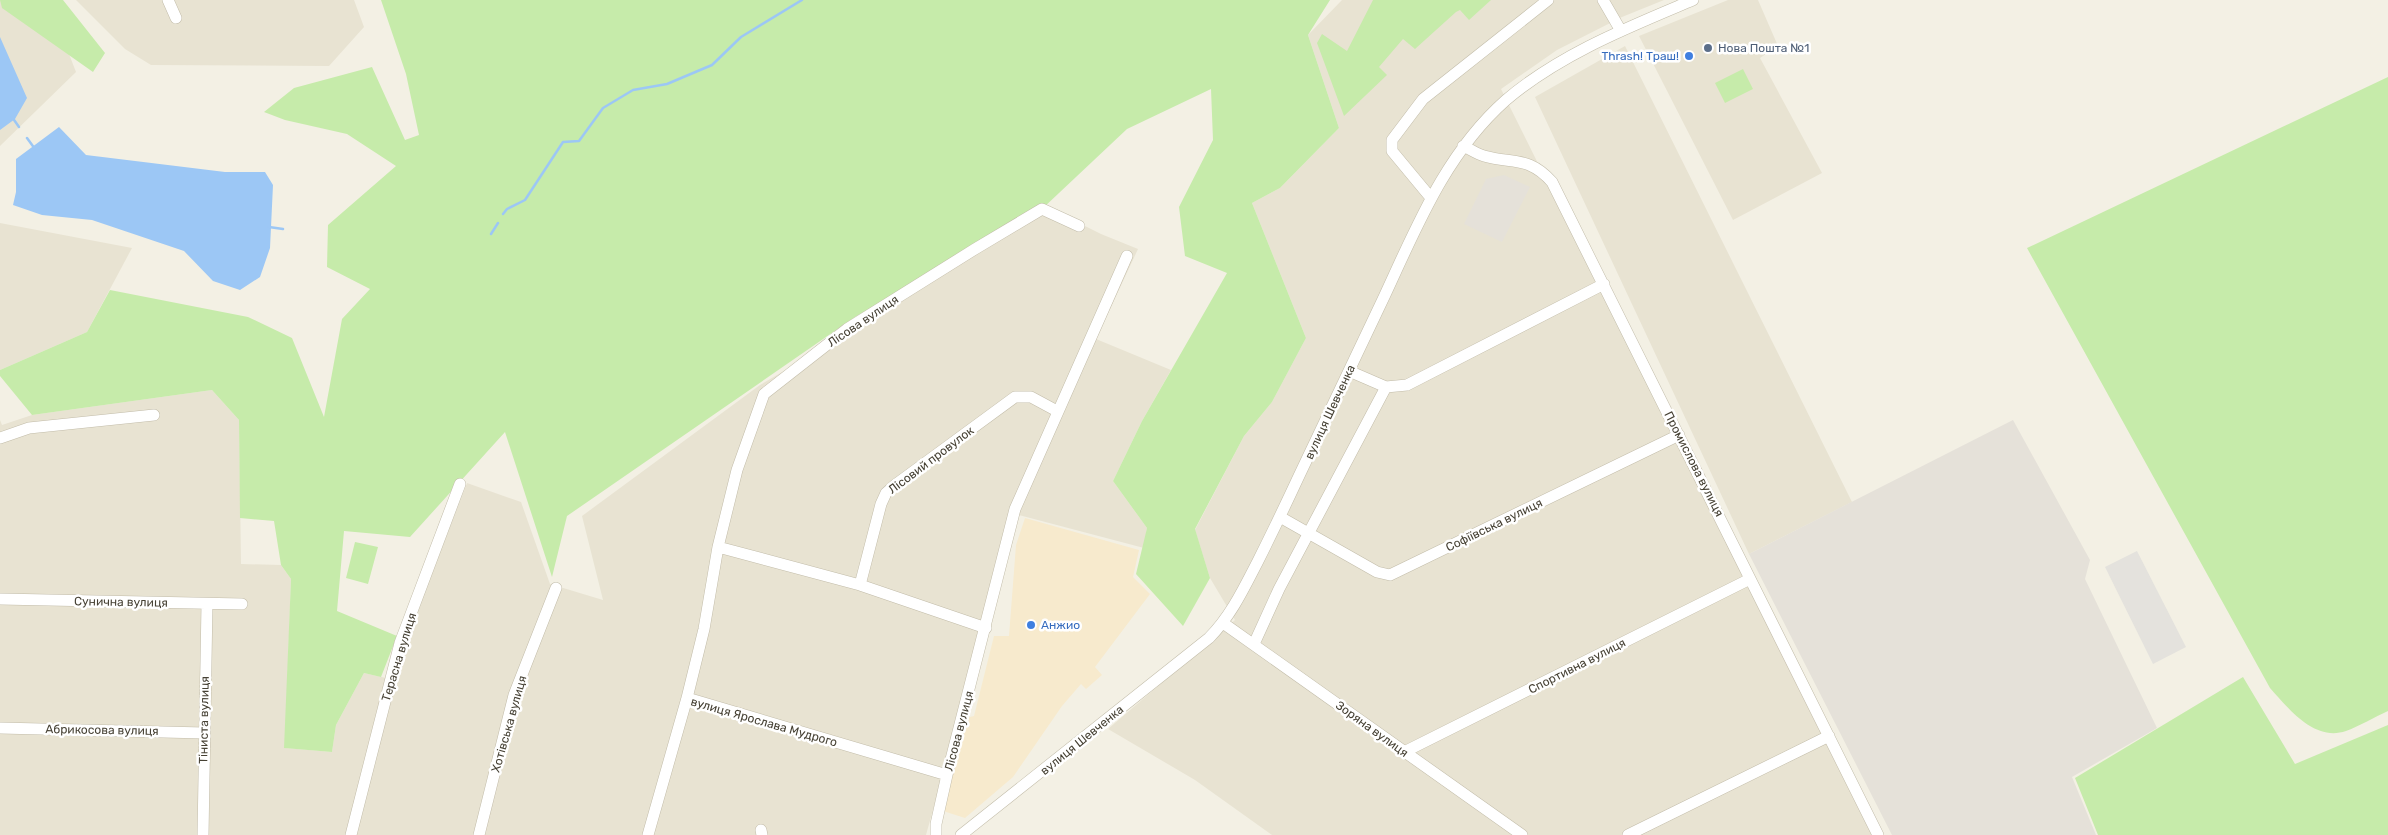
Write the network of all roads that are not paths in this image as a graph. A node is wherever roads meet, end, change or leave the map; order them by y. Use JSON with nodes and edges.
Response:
{"nodes":[{"id":1,"x":168,"y":0,"type":"edge"},
{"id":2,"x":1548,"y":0,"type":"edge"},
{"id":3,"x":1603,"y":0,"type":"edge"},
{"id":4,"x":1693,"y":0,"type":"edge"},
{"id":5,"x":176,"y":18,"type":"dead end"},
{"id":6,"x":1621,"y":31,"type":"junction"},
{"id":7,"x":1463,"y":146,"type":"junction"},
{"id":8,"x":1431,"y":198,"type":"junction"},
{"id":9,"x":1079,"y":226,"type":"dead end"},
{"id":10,"x":1127,"y":256,"type":"dead end"},
{"id":11,"x":1604,"y":284,"type":"junction"},
{"id":12,"x":1349,"y":371,"type":"junction"},
{"id":13,"x":1386,"y":387,"type":"junction"},
{"id":14,"x":1057,"y":411,"type":"junction"},
{"id":15,"x":154,"y":415,"type":"dead end"},
{"id":16,"x":1679,"y":435,"type":"junction"},
{"id":17,"x":0,"y":438,"type":"edge"},
{"id":18,"x":460,"y":484,"type":"dead end"},
{"id":19,"x":1280,"y":517,"type":"junction"},
{"id":20,"x":1309,"y":534,"type":"junction"},
{"id":21,"x":718,"y":547,"type":"junction"},
{"id":22,"x":1750,"y":579,"type":"junction"},
{"id":23,"x":860,"y":585,"type":"junction"},
{"id":24,"x":556,"y":588,"type":"dead end"},
{"id":25,"x":0,"y":599,"type":"edge"},
{"id":26,"x":207,"y":604,"type":"junction"},
{"id":27,"x":242,"y":604,"type":"dead end"},
{"id":28,"x":1223,"y":624,"type":"junction"},
{"id":29,"x":986,"y":628,"type":"junction"},
{"id":30,"x":1254,"y":644,"type":"junction"},
{"id":31,"x":687,"y":698,"type":"junction"},
{"id":32,"x":0,"y":728,"type":"edge"},
{"id":33,"x":204,"y":733,"type":"junction"},
{"id":34,"x":1829,"y":736,"type":"junction"},
{"id":35,"x":1404,"y":752,"type":"junction"},
{"id":36,"x":947,"y":775,"type":"junction"},
{"id":37,"x":204,"y":835,"type":"edge"},
{"id":38,"x":351,"y":835,"type":"edge"},
{"id":39,"x":479,"y":835,"type":"edge"},
{"id":40,"x":648,"y":835,"type":"edge"},
{"id":41,"x":936,"y":835,"type":"edge"},
{"id":42,"x":962,"y":835,"type":"edge"},
{"id":43,"x":1522,"y":835,"type":"edge"},
{"id":44,"x":1628,"y":835,"type":"edge"},
{"id":45,"x":1878,"y":835,"type":"edge"}],
"edges":[{"from":1,"to":5,"type":"street"},
{"from":2,"to":8,"type":"street"},
{"from":3,"to":6,"type":"street"},
{"from":4,"to":6,"type":"street","name":"вулиця Шевченка"},
{"from":6,"to":7,"type":"street","name":"вулиця Шевченка"},
{"from":7,"to":8,"type":"street","name":"вулиця Шевченка"},
{"from":7,"to":11,"type":"street","name":"Промислова вулиця"},
{"from":8,"to":12,"type":"street","name":"вулиця Шевченка"},
{"from":9,"to":21,"type":"street","name":"Лісова вулиця"},
{"from":10,"to":14,"type":"street","name":"Лісова вулиця"},
{"from":11,"to":13,"type":"street"},
{"from":11,"to":16,"type":"street","name":"Промислова вулиця"},
{"from":12,"to":13,"type":"street"},
{"from":12,"to":19,"type":"street","name":"вулиця Шевченка"},
{"from":13,"to":20,"type":"street"},
{"from":14,"to":23,"type":"street","name":"Лісовий провулок"},
{"from":14,"to":29,"type":"street","name":"Лісова вулиця"},
{"from":15,"to":17,"type":"street"},
{"from":16,"to":20,"type":"street","name":"Софіївська вулиця"},
{"from":16,"to":22,"type":"street","name":"Промислова вулиця"},
{"from":18,"to":38,"type":"street","name":"Терасна вулиця"},
{"from":19,"to":20,"type":"street"},
{"from":19,"to":28,"type":"street","name":"вулиця Шевченка"},
{"from":20,"to":30,"type":"street"},
{"from":21,"to":23,"type":"street"},
{"from":21,"to":31,"type":"street","name":"Лісова вулиця"},
{"from":22,"to":34,"type":"street","name":"Промислова вулиця"},
{"from":22,"to":35,"type":"street","name":"Спортивна вулиця"},
{"from":23,"to":29,"type":"street"},
{"from":24,"to":39,"type":"street","name":"Хотівська вулиця"},
{"from":25,"to":26,"type":"street","name":"Сунична вулиця"},
{"from":26,"to":27,"type":"street","name":"Сунична вулиця"},
{"from":26,"to":33,"type":"street","name":"Тіниста вулиця"},
{"from":28,"to":30,"type":"street","name":"Зоряна вулиця"},
{"from":28,"to":42,"type":"street","name":"вулиця Шевченка"},
{"from":29,"to":36,"type":"street","name":"Лісова вулиця"},
{"from":30,"to":35,"type":"street","name":"Зоряна вулиця"},
{"from":31,"to":36,"type":"street","name":"вулиця Ярослава Мудрого"},
{"from":31,"to":40,"type":"street","name":"вулиця Ярослава Мудрого"},
{"from":32,"to":33,"type":"street","name":"Абрикосова вулиця"},
{"from":33,"to":37,"type":"street","name":"Тіниста вулиця"},
{"from":34,"to":44,"type":"street"},
{"from":34,"to":45,"type":"street","name":"Промислова вулиця"},
{"from":35,"to":43,"type":"street","name":"Зоряна вулиця"},
{"from":36,"to":41,"type":"street","name":"Лісова вулиця"}]}
